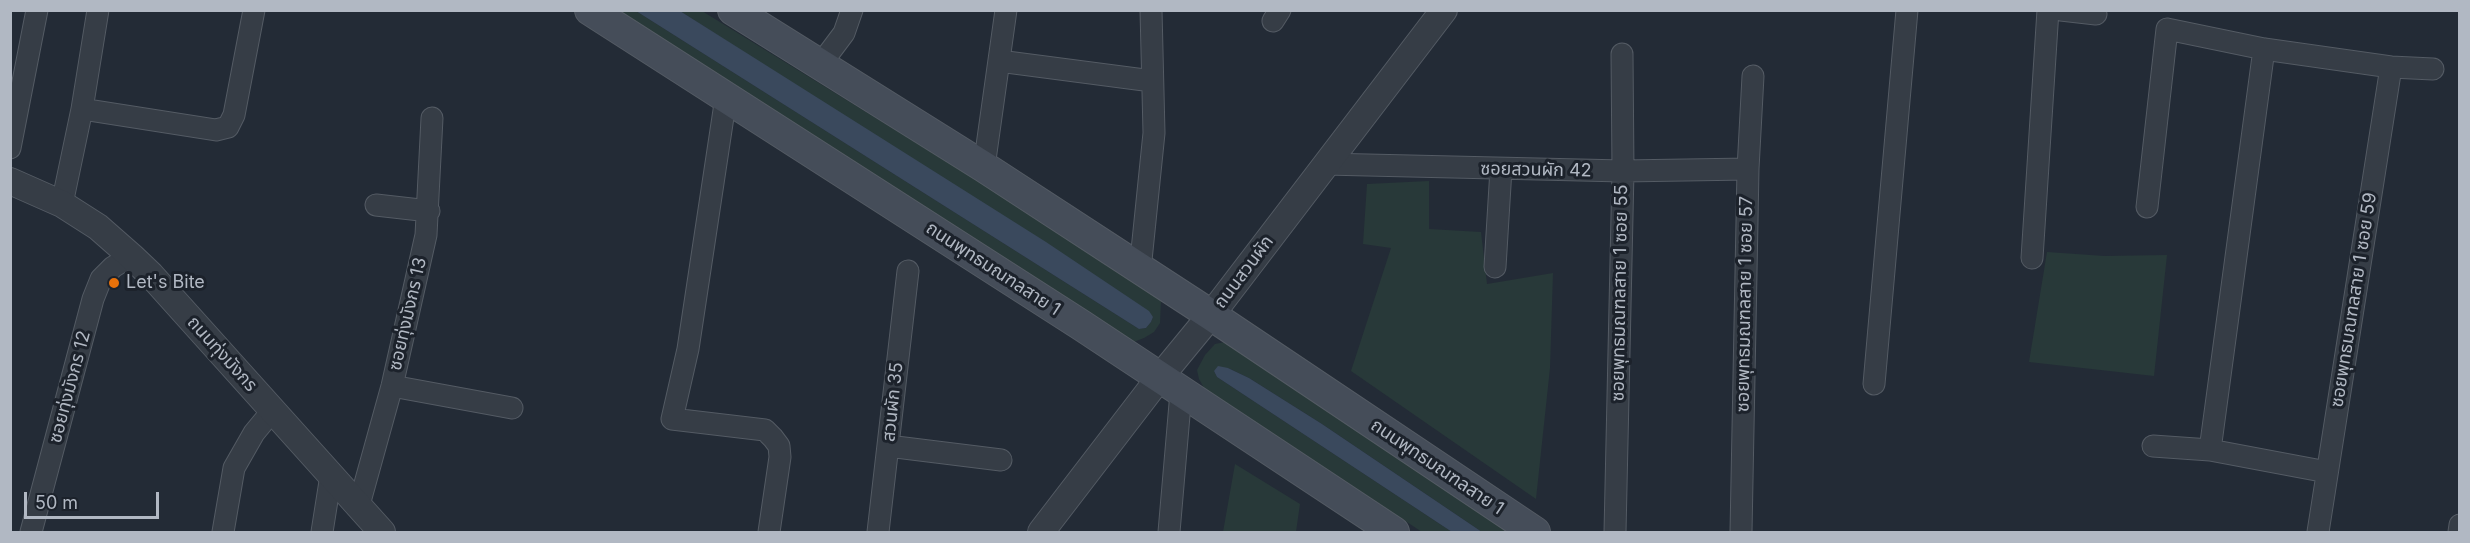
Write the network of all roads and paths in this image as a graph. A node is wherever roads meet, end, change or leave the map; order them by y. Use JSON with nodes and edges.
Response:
{"nodes":[{"id":1,"x":37,"y":10,"type":"edge"},
{"id":2,"x":98,"y":10,"type":"edge"},
{"id":3,"x":254,"y":10,"type":"edge"},
{"id":4,"x":590,"y":10,"type":"edge"},
{"id":5,"x":852,"y":10,"type":"edge"},
{"id":6,"x":1006,"y":10,"type":"edge"},
{"id":7,"x":1151,"y":10,"type":"edge"},
{"id":8,"x":1444,"y":10,"type":"edge"},
{"id":9,"x":1907,"y":10,"type":"edge"},
{"id":10,"x":2048,"y":10,"type":"edge"},
{"id":11,"x":2061,"y":10,"type":"edge"},
{"id":12,"x":735,"y":11,"type":"edge"},
{"id":13,"x":2096,"y":14,"type":"dead end"},
{"id":14,"x":2264,"y":49,"type":"junction"},
{"id":15,"x":1622,"y":54,"type":"dead end"},
{"id":16,"x":999,"y":61,"type":"junction"},
{"id":17,"x":820,"y":66,"type":"junction"},
{"id":18,"x":2391,"y":67,"type":"junction"},
{"id":19,"x":2433,"y":69,"type":"dead end"},
{"id":20,"x":1753,"y":76,"type":"dead end"},
{"id":21,"x":1152,"y":81,"type":"junction"},
{"id":22,"x":726,"y":97,"type":"junction"},
{"id":23,"x":82,"y":109,"type":"junction"},
{"id":24,"x":432,"y":118,"type":"dead end"},
{"id":25,"x":10,"y":148,"type":"edge"},
{"id":26,"x":1325,"y":164,"type":"junction"},
{"id":27,"x":984,"y":167,"type":"junction"},
{"id":28,"x":1748,"y":169,"type":"junction"},
{"id":29,"x":1501,"y":170,"type":"junction"},
{"id":30,"x":1623,"y":171,"type":"junction"},
{"id":31,"x":10,"y":181,"type":"edge"},
{"id":32,"x":62,"y":204,"type":"junction"},
{"id":33,"x":376,"y":205,"type":"dead end"},
{"id":34,"x":2147,"y":207,"type":"dead end"},
{"id":35,"x":429,"y":211,"type":"junction"},
{"id":36,"x":131,"y":256,"type":"junction"},
{"id":37,"x":2032,"y":258,"type":"dead end"},
{"id":38,"x":1495,"y":267,"type":"dead end"},
{"id":39,"x":1140,"y":270,"type":"junction"},
{"id":40,"x":908,"y":271,"type":"dead end"},
{"id":41,"x":1207,"y":321,"type":"junction"},
{"id":42,"x":1170,"y":378,"type":"junction"},
{"id":43,"x":1874,"y":384,"type":"dead end"},
{"id":44,"x":392,"y":386,"type":"junction"},
{"id":45,"x":512,"y":408,"type":"dead end"},
{"id":46,"x":273,"y":410,"type":"junction"},
{"id":47,"x":888,"y":446,"type":"junction"},
{"id":48,"x":2153,"y":446,"type":"dead end"},
{"id":49,"x":2210,"y":450,"type":"junction"},
{"id":50,"x":1001,"y":460,"type":"dead end"},
{"id":51,"x":2327,"y":472,"type":"junction"},
{"id":52,"x":331,"y":475,"type":"junction"},
{"id":53,"x":360,"y":505,"type":"junction"},
{"id":54,"x":2460,"y":525,"type":"edge"},
{"id":55,"x":31,"y":532,"type":"edge"},
{"id":56,"x":223,"y":532,"type":"edge"},
{"id":57,"x":322,"y":532,"type":"edge"},
{"id":58,"x":382,"y":532,"type":"edge"},
{"id":59,"x":770,"y":532,"type":"edge"},
{"id":60,"x":878,"y":532,"type":"edge"},
{"id":61,"x":1041,"y":532,"type":"edge"},
{"id":62,"x":1169,"y":532,"type":"edge"},
{"id":63,"x":1394,"y":532,"type":"edge"},
{"id":64,"x":1535,"y":532,"type":"edge"},
{"id":65,"x":1615,"y":532,"type":"edge"},
{"id":66,"x":1741,"y":532,"type":"edge"},
{"id":67,"x":2318,"y":532,"type":"edge"},
{"id":68,"x":2458,"y":532,"type":"edge"}],
"edges":[{"from":1,"to":25,"type":"street"},
{"from":2,"to":23,"type":"street"},
{"from":3,"to":23,"type":"street"},
{"from":4,"to":22,"type":"main road","name":"ถนนพุทธมณฑลสาย 1"},
{"from":5,"to":17,"type":"street"},
{"from":6,"to":16,"type":"street"},
{"from":7,"to":21,"type":"street"},
{"from":8,"to":26,"type":"street","name":"ถนนสวนผัก"},
{"from":9,"to":43,"type":"street"},
{"from":10,"to":37,"type":"street"},
{"from":11,"to":13,"type":"street"},
{"from":12,"to":17,"type":"main road","name":"ถนนพุทธมณฑลสาย 1"},
{"from":14,"to":18,"type":"street"},
{"from":14,"to":34,"type":"street"},
{"from":14,"to":49,"type":"street"},
{"from":15,"to":30,"type":"street","name":"ซอยพุทธมณฑลสาย 1 ซอย 55"},
{"from":16,"to":21,"type":"street"},
{"from":16,"to":27,"type":"street"},
{"from":17,"to":27,"type":"main road","name":"ถนนพุทธมณฑลสาย 1"},
{"from":18,"to":19,"type":"street"},
{"from":18,"to":51,"type":"street","name":"ซอยพุทธมณฑลสาย 1 ซอย 59"},
{"from":20,"to":28,"type":"street","name":"ซอยพุทธมณฑลสาย 1 ซอย 57"},
{"from":21,"to":39,"type":"street"},
{"from":22,"to":42,"type":"main road","name":"ถนนพุทธมณฑลสาย 1"},
{"from":22,"to":59,"type":"street"},
{"from":23,"to":32,"type":"street"},
{"from":24,"to":35,"type":"street","name":"ซอยทุ่งมังกร 13"},
{"from":26,"to":29,"type":"street","name":"ซอยสวนผัก 42"},
{"from":26,"to":41,"type":"street","name":"ถนนสวนผัก"},
{"from":27,"to":39,"type":"main road","name":"ถนนพุทธมณฑลสาย 1"},
{"from":28,"to":30,"type":"street","name":"ซอยสวนผัก 42"},
{"from":28,"to":66,"type":"street","name":"ซอยพุทธมณฑลสาย 1 ซอย 57"},
{"from":29,"to":30,"type":"street","name":"ซอยสวนผัก 42"},
{"from":29,"to":38,"type":"street"},
{"from":30,"to":65,"type":"street","name":"ซอยพุทธมณฑลสาย 1 ซอย 55"},
{"from":31,"to":32,"type":"street","name":"ถนนทุ่งมังกร"},
{"from":32,"to":36,"type":"street","name":"ถนนทุ่งมังกร"},
{"from":33,"to":35,"type":"street"},
{"from":35,"to":44,"type":"street","name":"ซอยทุ่งมังกร 13"},
{"from":36,"to":46,"type":"street","name":"ถนนทุ่งมังกร"},
{"from":36,"to":55,"type":"street","name":"ซอยทุ่งมังกร 12"},
{"from":39,"to":41,"type":"main road","name":"ถนนพุทธมณฑลสาย 1"},
{"from":40,"to":47,"type":"street","name":"สวนผัก 35"},
{"from":41,"to":42,"type":"street","name":"ถนนสวนผัก"},
{"from":41,"to":64,"type":"main road","name":"ถนนพุทธมณฑลสาย 1"},
{"from":42,"to":61,"type":"street","name":"ถนนสวนผัก"},
{"from":42,"to":62,"type":"street"},
{"from":42,"to":63,"type":"main road","name":"ถนนพุทธมณฑลสาย 1"},
{"from":44,"to":45,"type":"street"},
{"from":44,"to":53,"type":"street","name":"ซอยทุ่งมังกร 13"},
{"from":46,"to":52,"type":"street","name":"ถนนทุ่งมังกร"},
{"from":46,"to":56,"type":"street"},
{"from":47,"to":50,"type":"street"},
{"from":47,"to":60,"type":"street","name":"สวนผัก 35"},
{"from":48,"to":49,"type":"street"},
{"from":49,"to":51,"type":"street"},
{"from":51,"to":67,"type":"street","name":"ซอยพุทธมณฑลสาย 1 ซอย 59"},
{"from":52,"to":53,"type":"street","name":"ถนนทุ่งมังกร"},
{"from":52,"to":57,"type":"street"},
{"from":53,"to":58,"type":"street","name":"ถนนทุ่งมังกร"},
{"from":54,"to":68,"type":"street"}]}
